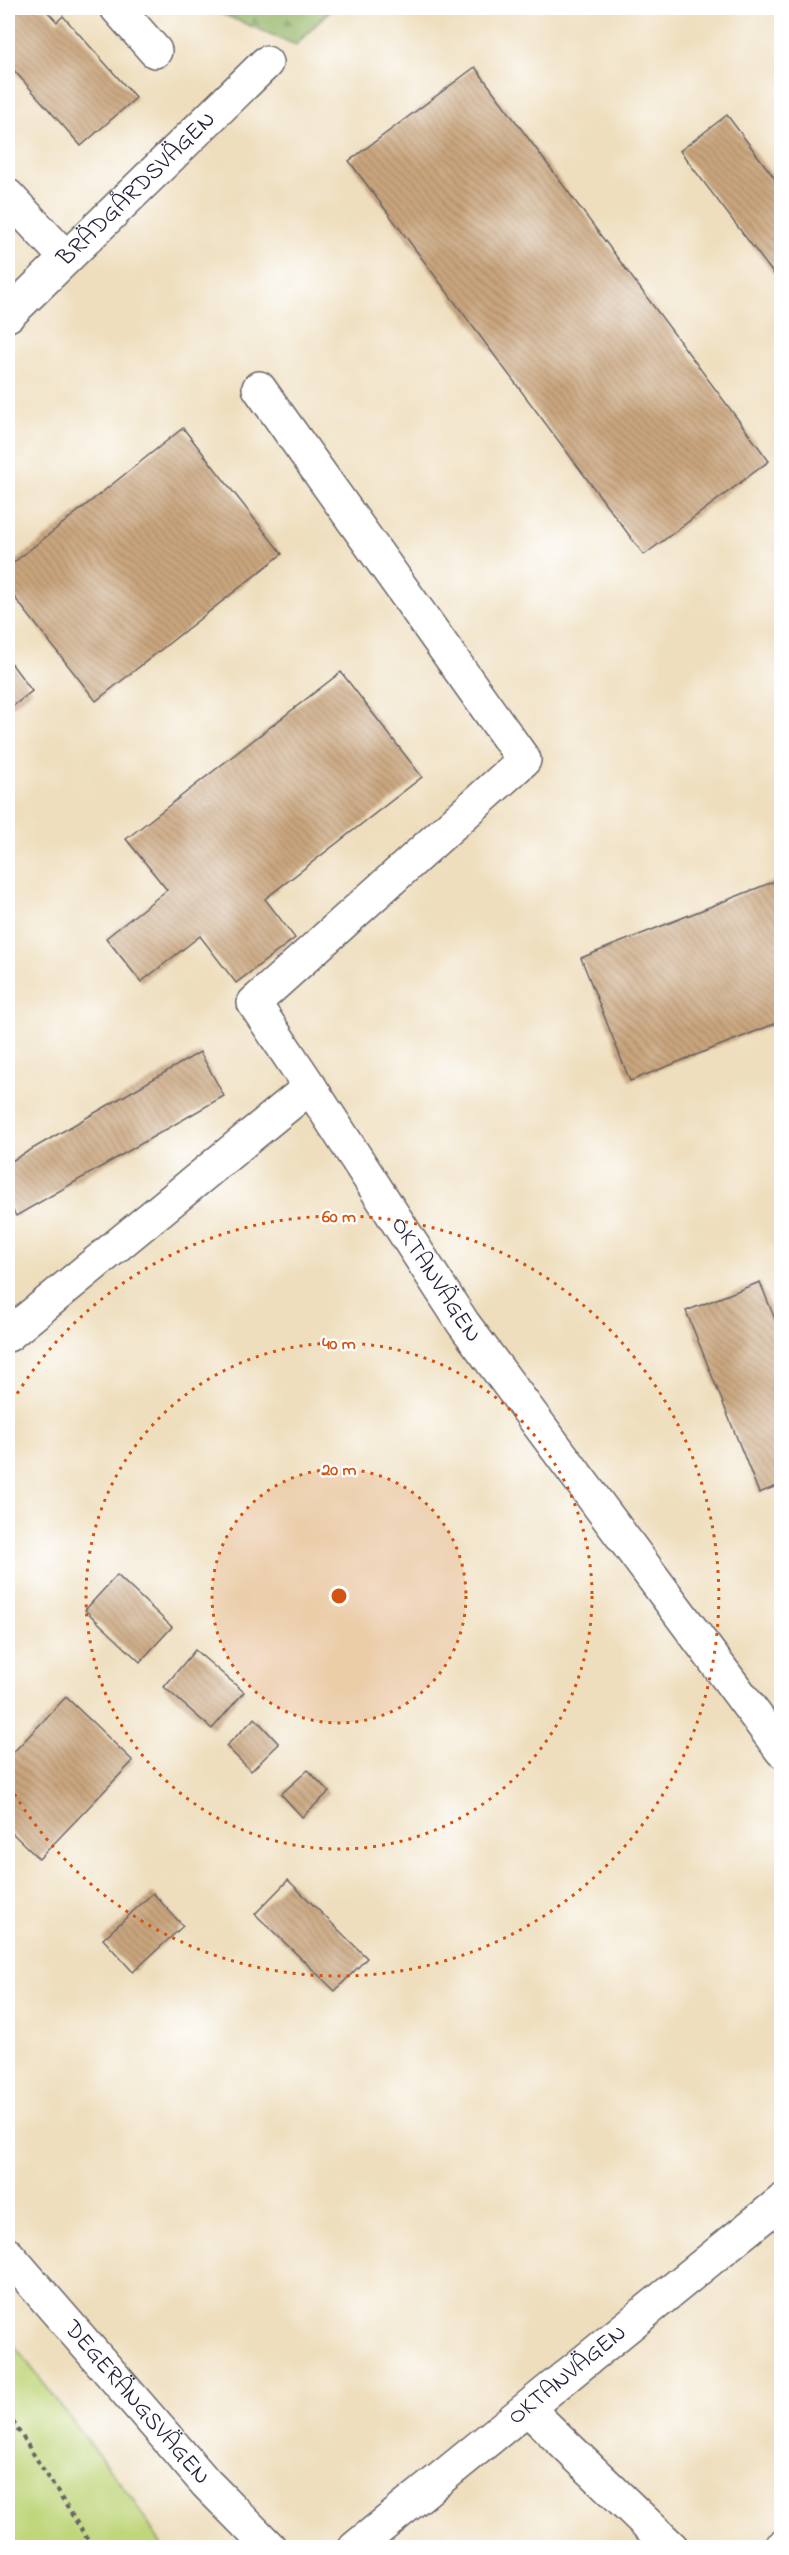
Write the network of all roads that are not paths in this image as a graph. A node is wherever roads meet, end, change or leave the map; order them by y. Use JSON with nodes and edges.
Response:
{"nodes":[{"id":1,"x":117,"y":8,"type":"edge"},
{"id":2,"x":155,"y":51,"type":"dead end"},
{"id":3,"x":266,"y":63,"type":"dead end"},
{"id":4,"x":8,"y":196,"type":"edge"},
{"id":5,"x":66,"y":258,"type":"junction"},
{"id":6,"x":8,"y":315,"type":"edge"},
{"id":7,"x":259,"y":388,"type":"dead end"},
{"id":8,"x":310,"y":1087,"type":"junction"},
{"id":9,"x":8,"y":1335,"type":"edge"},
{"id":10,"x":782,"y":1751,"type":"edge"},
{"id":11,"x":782,"y":2201,"type":"edge"},
{"id":12,"x":8,"y":2255,"type":"edge"},
{"id":13,"x":528,"y":2409,"type":"junction"},
{"id":14,"x":270,"y":2547,"type":"edge"},
{"id":15,"x":355,"y":2547,"type":"edge"},
{"id":16,"x":672,"y":2547,"type":"edge"}],
"edges":[{"from":1,"to":2,"type":"street"},
{"from":3,"to":5,"type":"street","name":"BRÄDGÅRDSVÄGEN"},
{"from":4,"to":5,"type":"street"},
{"from":5,"to":6,"type":"street","name":"BRÄDGÅRDSVÄGEN"},
{"from":7,"to":8,"type":"street","name":"OKTANVÄGEN"},
{"from":8,"to":9,"type":"street"},
{"from":8,"to":10,"type":"street","name":"OKTANVÄGEN"},
{"from":11,"to":13,"type":"street","name":"OKTANVÄGEN"},
{"from":12,"to":14,"type":"street","name":"DEGERÄNGSVÄGEN"},
{"from":13,"to":15,"type":"street","name":"OKTANVÄGEN"},
{"from":13,"to":16,"type":"street"}]}
